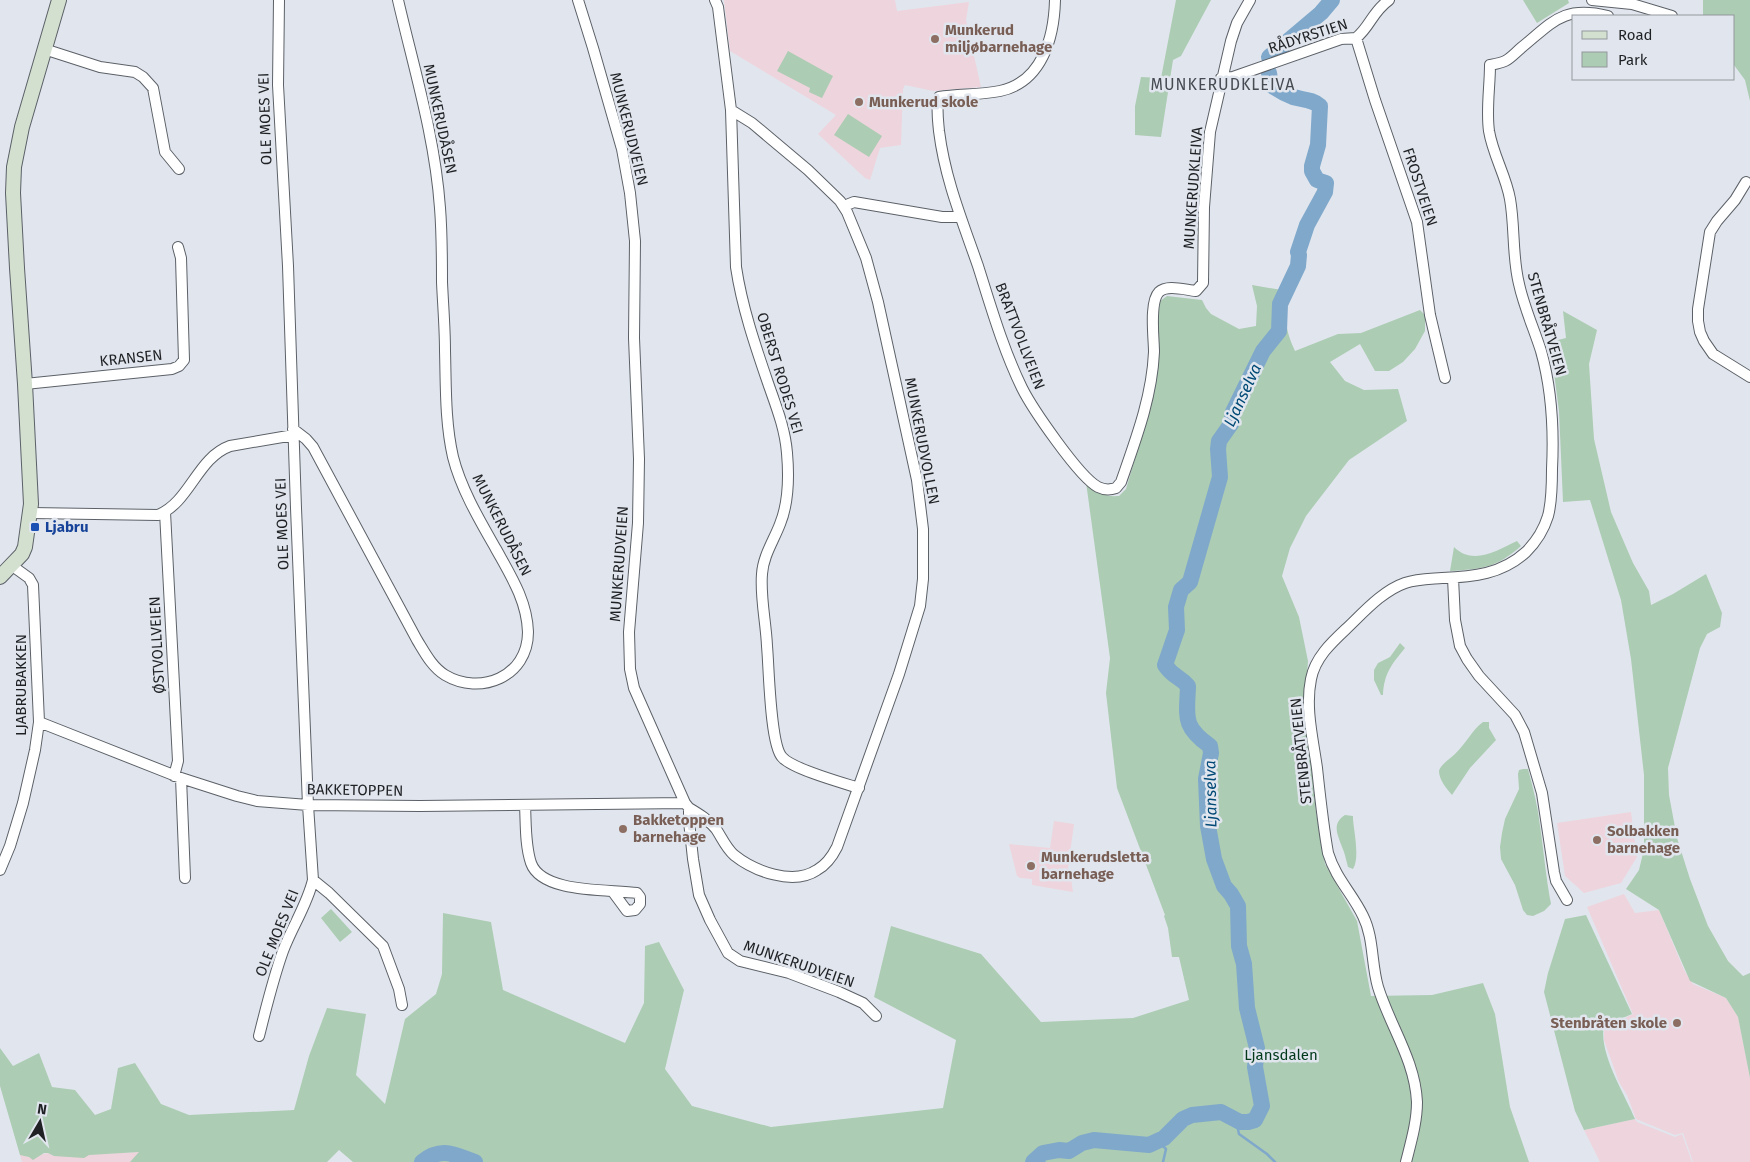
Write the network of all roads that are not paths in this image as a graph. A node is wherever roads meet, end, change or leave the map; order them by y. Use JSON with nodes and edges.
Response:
{"nodes":[{"id":1,"x":58,"y":0,"type":"edge"},
{"id":2,"x":280,"y":0,"type":"edge"},
{"id":3,"x":398,"y":0,"type":"edge"},
{"id":4,"x":578,"y":0,"type":"edge"},
{"id":5,"x":715,"y":0,"type":"edge"},
{"id":6,"x":1055,"y":0,"type":"edge"},
{"id":7,"x":1250,"y":0,"type":"edge"},
{"id":8,"x":1389,"y":0,"type":"edge"},
{"id":9,"x":1592,"y":0,"type":"edge"},
{"id":10,"x":1610,"y":2,"type":"junction"},
{"id":11,"x":1596,"y":15,"type":"edge"},
{"id":12,"x":1607,"y":15,"type":"edge"},
{"id":13,"x":1669,"y":15,"type":"edge"},
{"id":14,"x":1356,"y":38,"type":"junction"},
{"id":15,"x":44,"y":50,"type":"junction"},
{"id":16,"x":1222,"y":78,"type":"junction"},
{"id":17,"x":731,"y":110,"type":"junction"},
{"id":18,"x":180,"y":169,"type":"dead end"},
{"id":19,"x":1746,"y":182,"type":"dead end"},
{"id":20,"x":844,"y":206,"type":"junction"},
{"id":21,"x":960,"y":217,"type":"junction"},
{"id":22,"x":178,"y":246,"type":"dead end"},
{"id":23,"x":1196,"y":291,"type":"joint"},
{"id":24,"x":1750,"y":377,"type":"edge"},
{"id":25,"x":1445,"y":378,"type":"dead end"},
{"id":26,"x":25,"y":384,"type":"junction"},
{"id":27,"x":293,"y":432,"type":"junction"},
{"id":28,"x":165,"y":512,"type":"junction"},
{"id":29,"x":30,"y":513,"type":"junction"},
{"id":30,"x":11,"y":564,"type":"junction"},
{"id":31,"x":0,"y":577,"type":"edge"},
{"id":32,"x":1453,"y":578,"type":"junction"},
{"id":33,"x":39,"y":722,"type":"junction"},
{"id":34,"x":178,"y":777,"type":"junction"},
{"id":35,"x":859,"y":788,"type":"junction"},
{"id":36,"x":308,"y":805,"type":"junction"},
{"id":37,"x":525,"y":805,"type":"junction"},
{"id":38,"x":687,"y":806,"type":"junction"},
{"id":39,"x":0,"y":870,"type":"edge"},
{"id":40,"x":185,"y":878,"type":"dead end"},
{"id":41,"x":314,"y":880,"type":"junction"},
{"id":42,"x":613,"y":892,"type":"dead end"},
{"id":43,"x":1567,"y":900,"type":"dead end"},
{"id":44,"x":402,"y":1005,"type":"dead end"},
{"id":45,"x":876,"y":1016,"type":"dead end"},
{"id":46,"x":259,"y":1036,"type":"dead end"},
{"id":47,"x":1406,"y":1162,"type":"edge"}],
"edges":[{"from":1,"to":15,"type":"main road"},
{"from":2,"to":27,"type":"street","name":"OLE MOES VEI"},
{"from":3,"to":27,"type":"street","name":"MUNKERUDÅSEN"},
{"from":4,"to":38,"type":"street","name":"MUNKERUDVEIEN"},
{"from":5,"to":17,"type":"street","name":"OBERST RODES VEI"},
{"from":6,"to":21,"type":"street","name":"BRATTVOLLVEIEN"},
{"from":7,"to":16,"type":"street","name":"MUNKERUDKLEIVA"},
{"from":8,"to":14,"type":"street","name":"RÅDYRSTIEN"},
{"from":9,"to":10,"type":"street"},
{"from":10,"to":12,"type":"street","name":"STENBRÅTVEIEN"},
{"from":10,"to":13,"type":"street"},
{"from":11,"to":32,"type":"street","name":"STENBRÅTVEIEN"},
{"from":14,"to":16,"type":"street","name":"RÅDYRSTIEN"},
{"from":14,"to":25,"type":"street","name":"FROSTVEIEN"},
{"from":15,"to":18,"type":"street"},
{"from":15,"to":26,"type":"main road"},
{"from":16,"to":23,"type":"street","name":"MUNKERUDKLEIVA"},
{"from":17,"to":20,"type":"street","name":"MUNKERUDVOLLEN"},
{"from":17,"to":35,"type":"street","name":"OBERST RODES VEI"},
{"from":19,"to":24,"type":"street"},
{"from":20,"to":21,"type":"street"},
{"from":20,"to":35,"type":"street","name":"MUNKERUDVOLLEN"},
{"from":21,"to":23,"type":"street","name":"BRATTVOLLVEIEN"},
{"from":22,"to":26,"type":"street","name":"KRANSEN"},
{"from":26,"to":29,"type":"main road"},
{"from":27,"to":28,"type":"street"},
{"from":27,"to":36,"type":"street","name":"OLE MOES VEI"},
{"from":28,"to":29,"type":"street"},
{"from":28,"to":34,"type":"street","name":"ØSTVOLLVEIEN"},
{"from":29,"to":30,"type":"main road"},
{"from":30,"to":31,"type":"main road"},
{"from":30,"to":33,"type":"street","name":"LJABRUBAKKEN"},
{"from":32,"to":43,"type":"street"},
{"from":32,"to":47,"type":"street","name":"STENBRÅTVEIEN"},
{"from":33,"to":34,"type":"street","name":"BAKKETOPPEN"},
{"from":33,"to":39,"type":"street","name":"LJABRUBAKKEN"},
{"from":34,"to":36,"type":"street","name":"BAKKETOPPEN"},
{"from":34,"to":40,"type":"street","name":"ØSTVOLLVEIEN"},
{"from":35,"to":38,"type":"street","name":"MUNKERUDVOLLEN"},
{"from":36,"to":37,"type":"street","name":"BAKKETOPPEN"},
{"from":36,"to":41,"type":"street","name":"OLE MOES VEI"},
{"from":37,"to":38,"type":"street","name":"BAKKETOPPEN"},
{"from":37,"to":42,"type":"street"},
{"from":38,"to":45,"type":"street","name":"MUNKERUDVEIEN"},
{"from":41,"to":44,"type":"street"},
{"from":41,"to":46,"type":"street","name":"OLE MOES VEI"}]}
